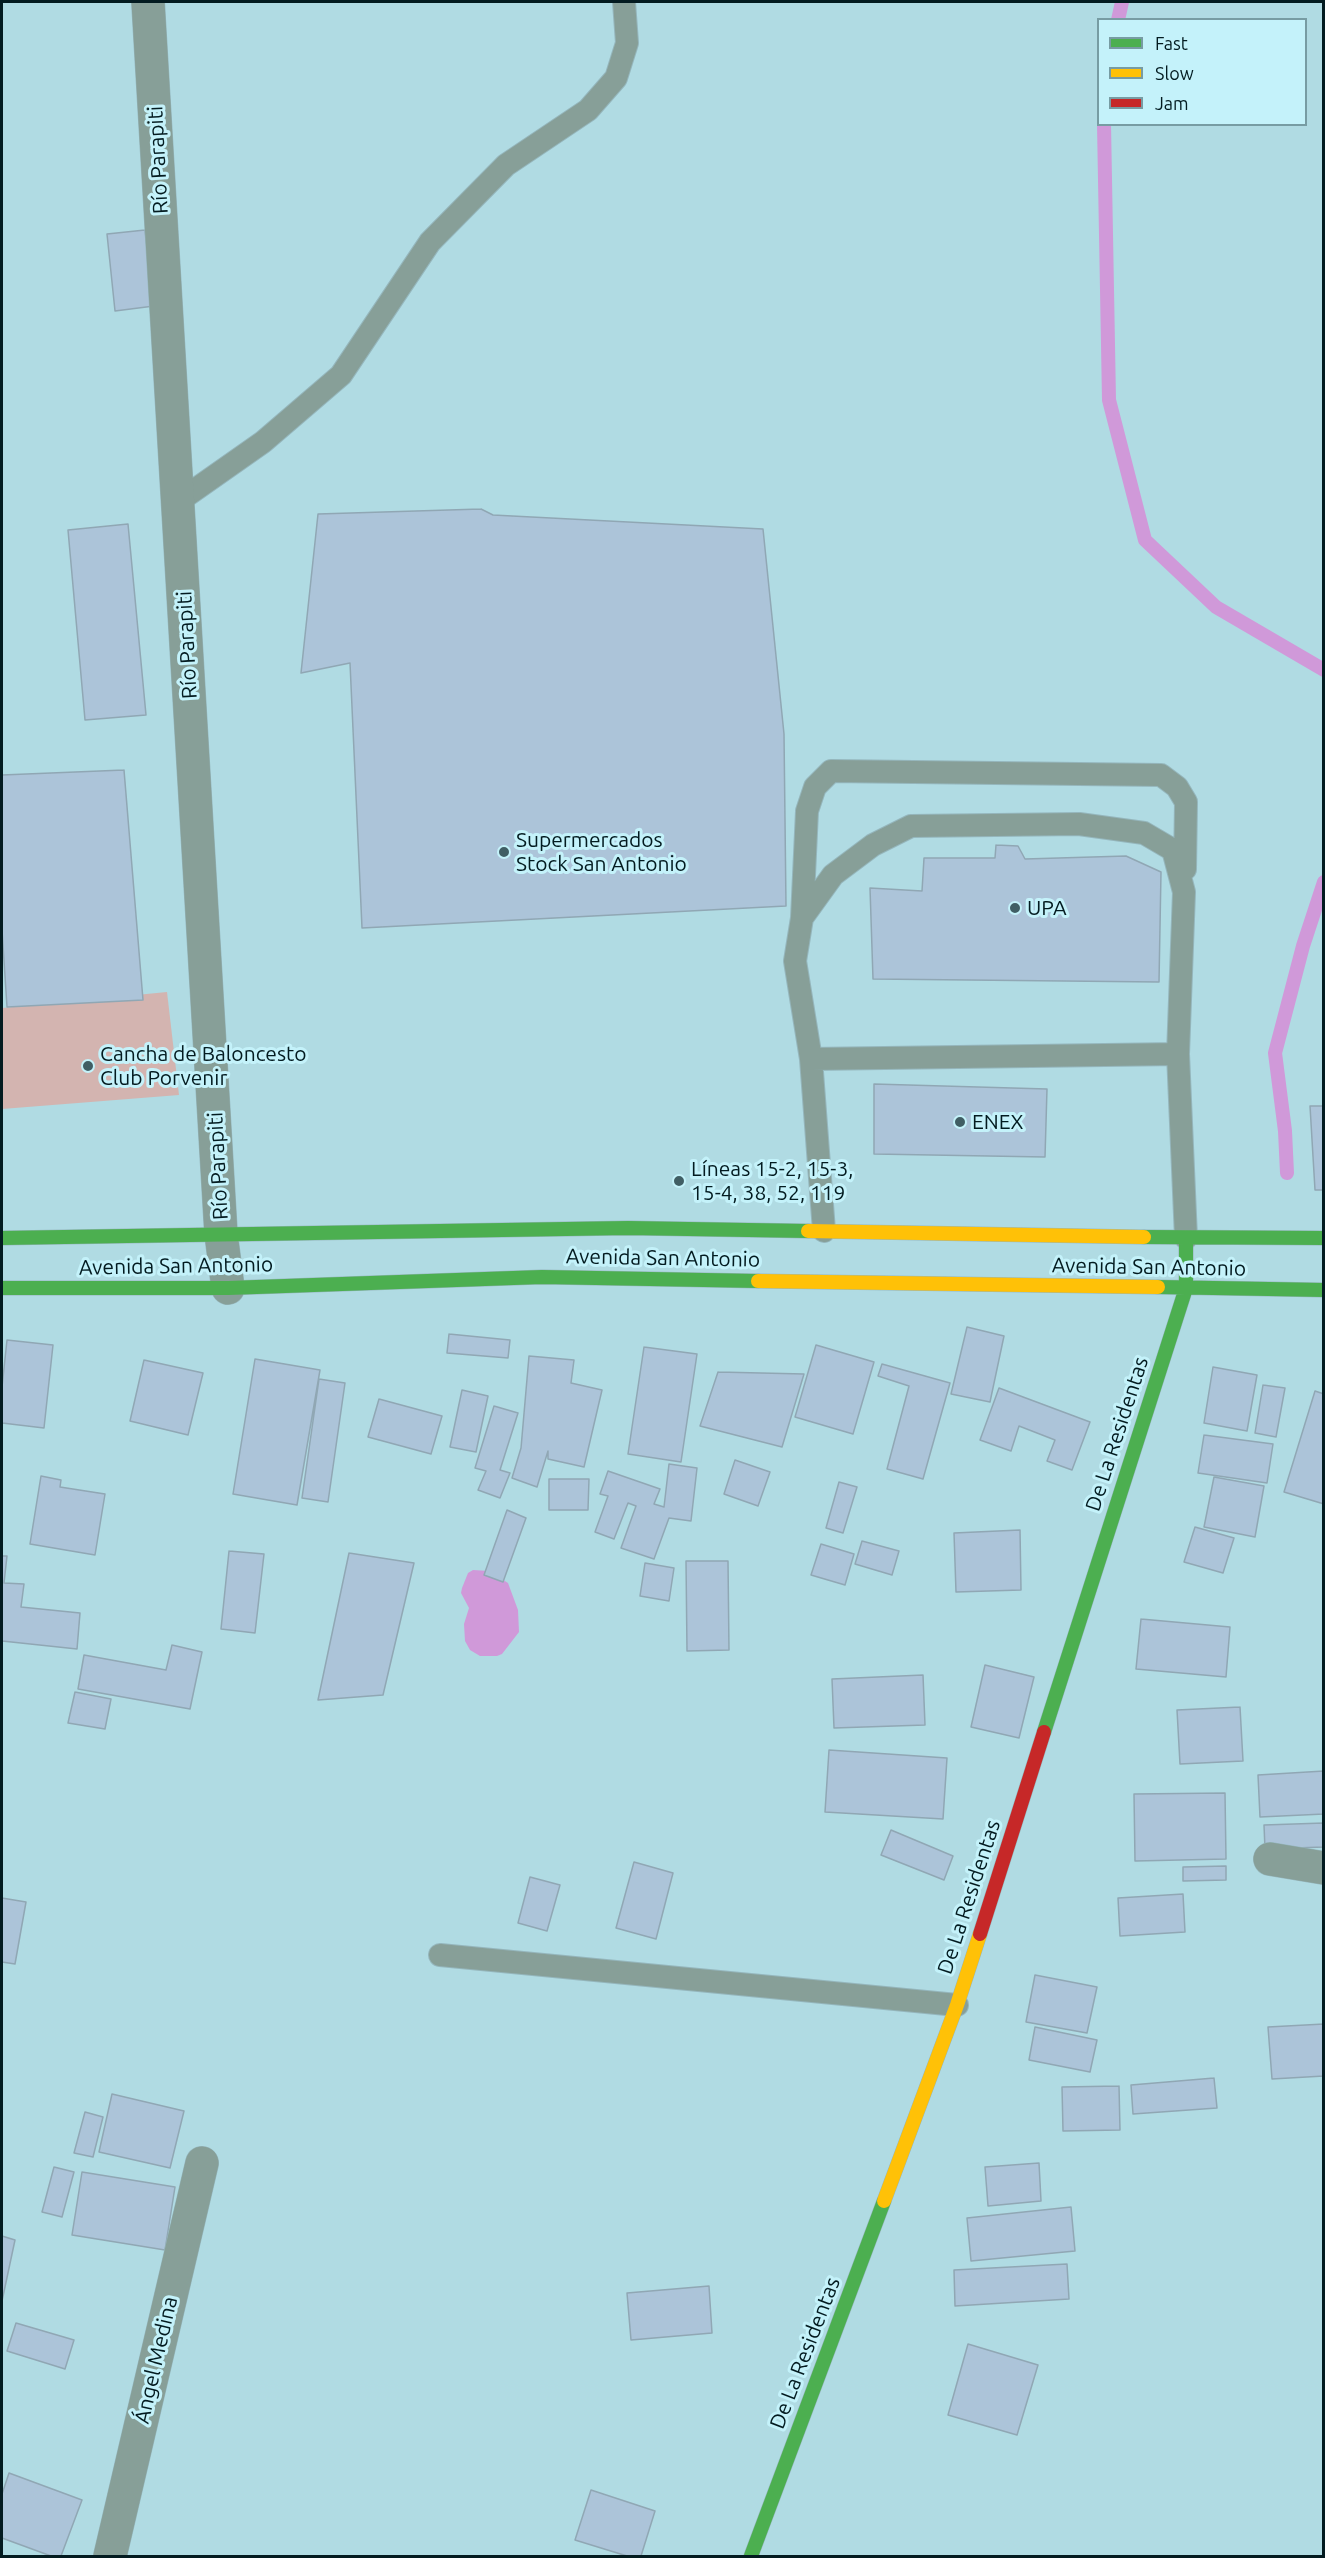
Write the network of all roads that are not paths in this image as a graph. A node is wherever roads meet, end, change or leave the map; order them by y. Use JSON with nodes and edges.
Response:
{"nodes":[{"id":1,"x":148,"y":2,"type":"edge"},
{"id":2,"x":624,"y":2,"type":"edge"},
{"id":3,"x":179,"y":501,"type":"junction"},
{"id":4,"x":1184,"y":892,"type":"junction"},
{"id":5,"x":802,"y":918,"type":"junction"},
{"id":6,"x":1178,"y":1054,"type":"junction"},
{"id":7,"x":811,"y":1059,"type":"junction"},
{"id":8,"x":824,"y":1231,"type":"junction"},
{"id":9,"x":222,"y":1234,"type":"junction"},
{"id":10,"x":2,"y":1238,"type":"edge"},
{"id":11,"x":1186,"y":1238,"type":"junction"},
{"id":12,"x":1323,"y":1238,"type":"edge"},
{"id":13,"x":2,"y":1288,"type":"edge"},
{"id":14,"x":228,"y":1288,"type":"junction"},
{"id":15,"x":1186,"y":1288,"type":"junction"},
{"id":16,"x":1323,"y":1290,"type":"edge"},
{"id":17,"x":1270,"y":1859,"type":"dead end"},
{"id":18,"x":1323,"y":1868,"type":"edge"},
{"id":19,"x":440,"y":1955,"type":"dead end"},
{"id":20,"x":957,"y":2005,"type":"junction"},
{"id":21,"x":202,"y":2163,"type":"dead end"},
{"id":22,"x":110,"y":2556,"type":"edge"},
{"id":23,"x":751,"y":2556,"type":"edge"}],
"edges":[{"from":1,"to":3,"type":"street","name":"Río Parapiti"},
{"from":2,"to":3,"type":"lane"},
{"from":3,"to":9,"type":"street","name":"Río Parapiti"},
{"from":4,"to":5,"type":"lane"},
{"from":4,"to":5,"type":"lane"},
{"from":4,"to":6,"type":"lane"},
{"from":5,"to":7,"type":"lane"},
{"from":6,"to":7,"type":"lane"},
{"from":6,"to":11,"type":"lane"},
{"from":7,"to":8,"type":"lane"},
{"from":8,"to":9,"type":"main road","name":"Avenida San Antonio"},
{"from":8,"to":11,"type":"main road","name":"Avenida San Antonio"},
{"from":9,"to":10,"type":"main road","name":"Avenida San Antonio"},
{"from":9,"to":14,"type":"street","name":"Río Parapiti"},
{"from":11,"to":12,"type":"main road","name":"Avenida San Antonio"},
{"from":11,"to":15,"type":"main road","name":"De La Residentas"},
{"from":13,"to":14,"type":"main road","name":"Avenida San Antonio"},
{"from":14,"to":15,"type":"main road","name":"Avenida San Antonio"},
{"from":15,"to":16,"type":"main road","name":"Avenida San Antonio"},
{"from":15,"to":20,"type":"main road","name":"De La Residentas"},
{"from":17,"to":18,"type":"street"},
{"from":19,"to":20,"type":"lane"},
{"from":20,"to":23,"type":"main road","name":"De La Residentas"},
{"from":21,"to":22,"type":"street","name":"Ángel Medina"}]}
